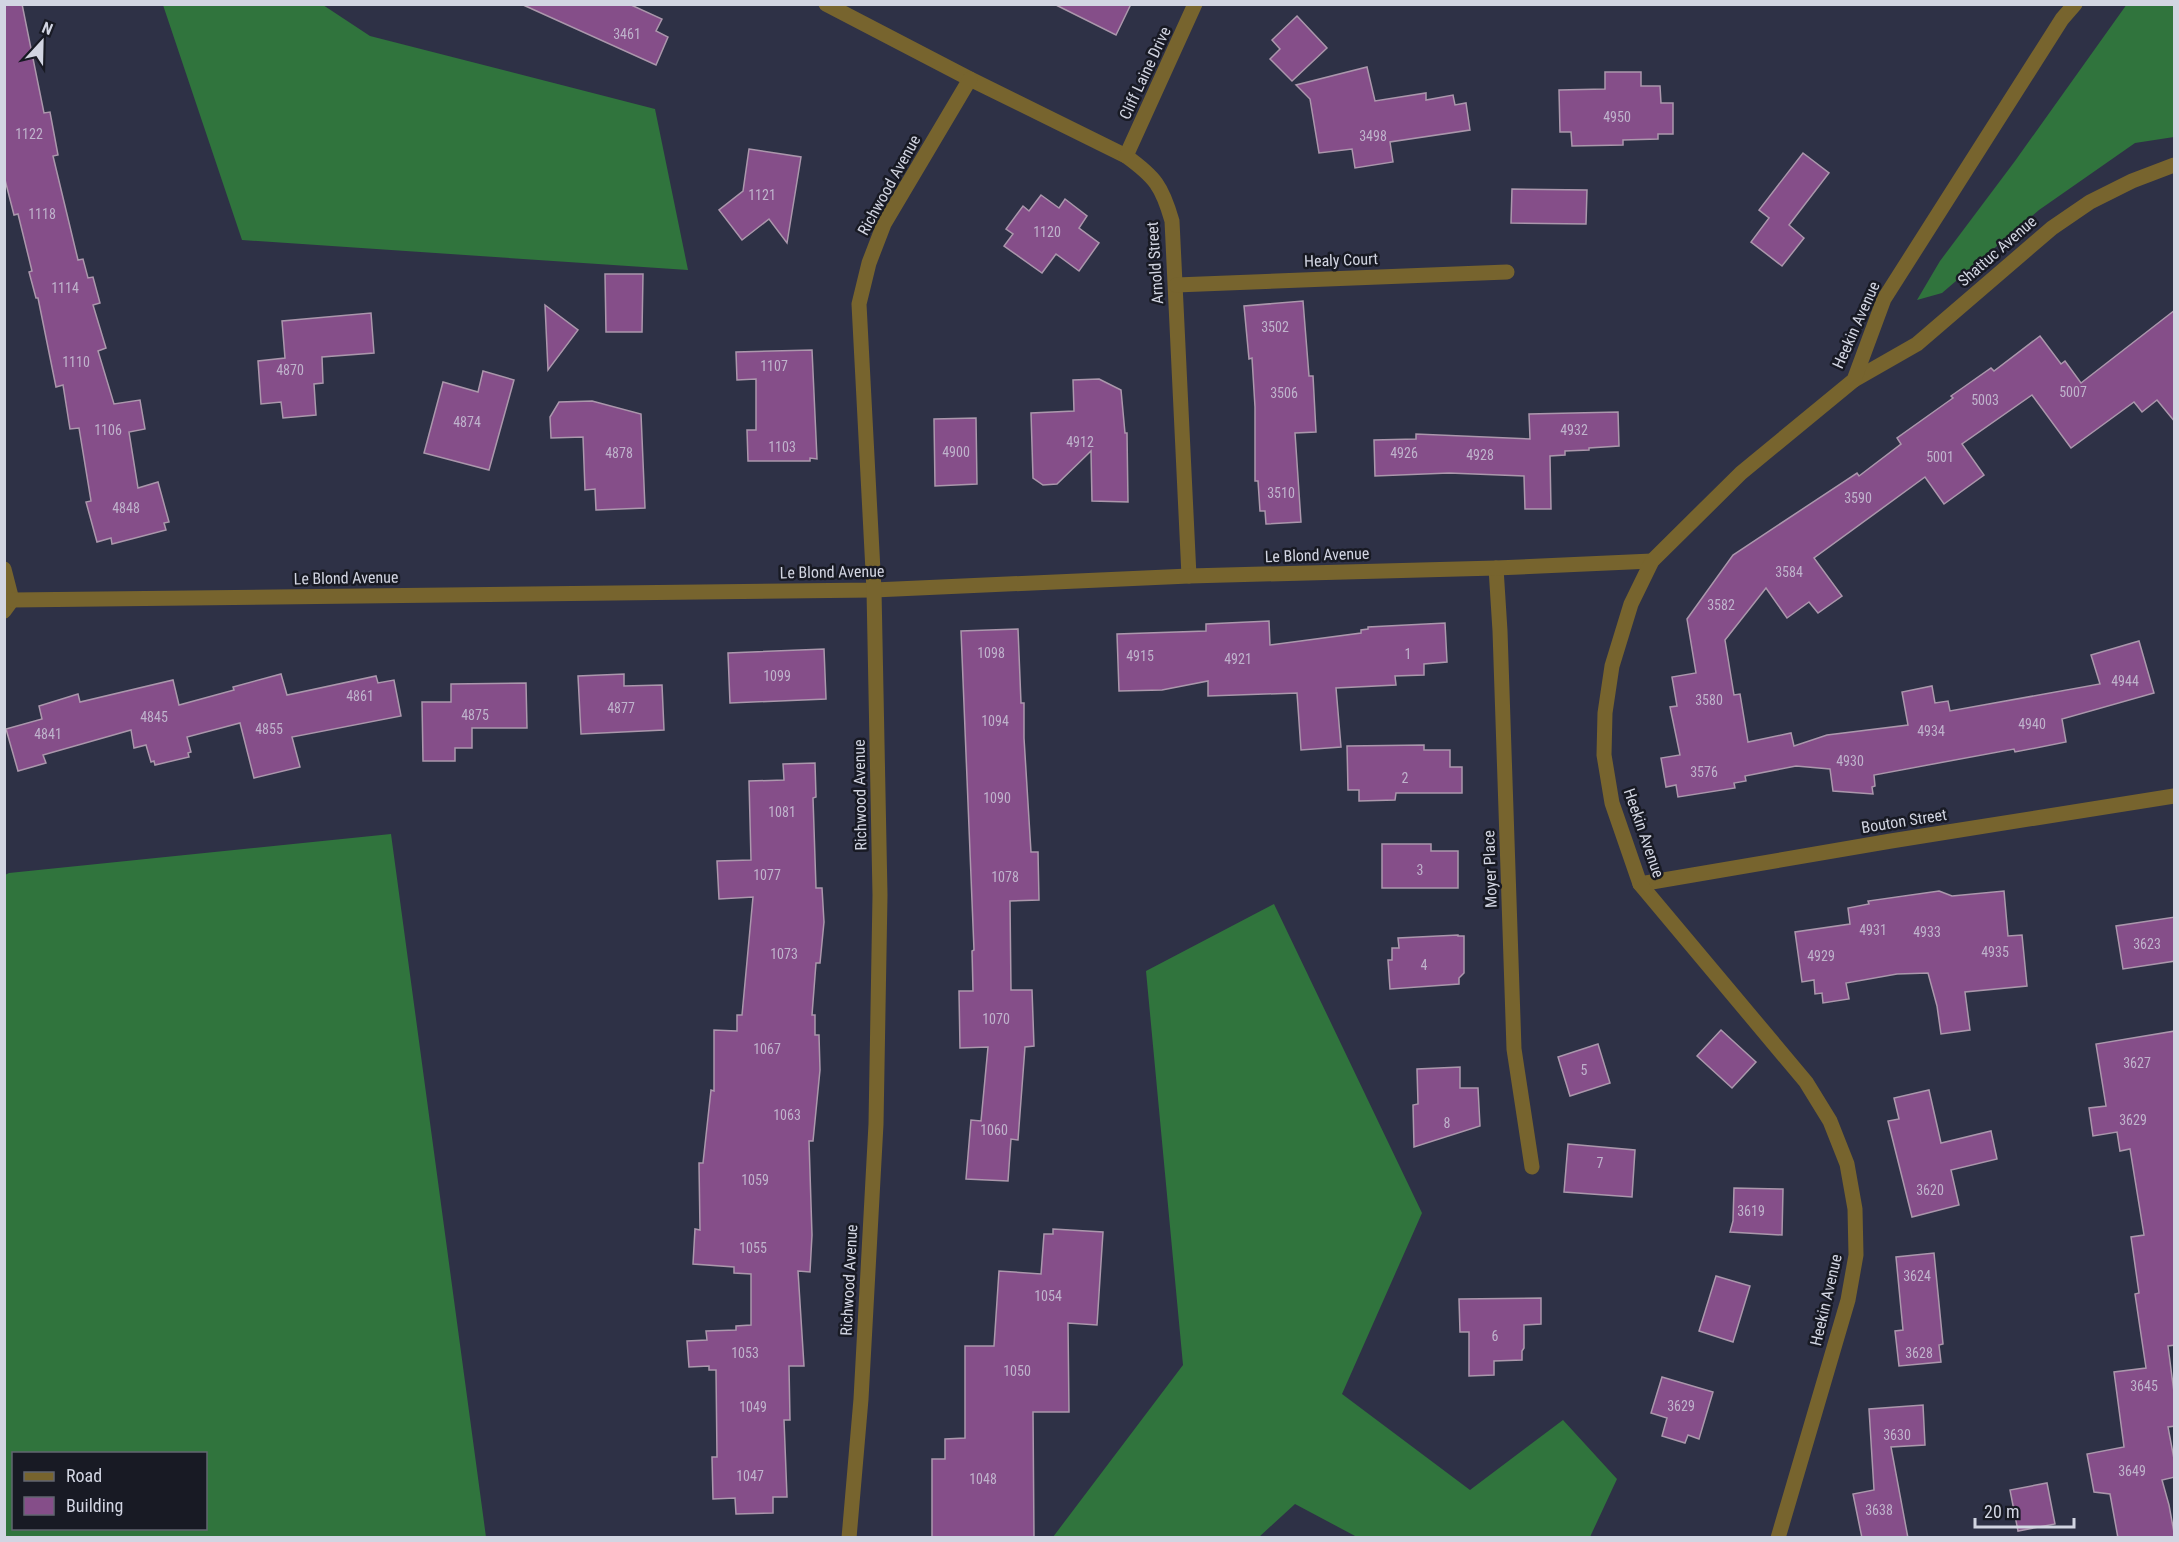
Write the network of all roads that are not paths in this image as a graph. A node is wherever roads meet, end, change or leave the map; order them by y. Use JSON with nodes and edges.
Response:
{"nodes":[{"id":1,"x":826,"y":4,"type":"edge"},
{"id":2,"x":1195,"y":4,"type":"edge"},
{"id":3,"x":2075,"y":4,"type":"edge"},
{"id":4,"x":970,"y":79,"type":"junction"},
{"id":5,"x":1126,"y":156,"type":"junction"},
{"id":6,"x":2175,"y":165,"type":"edge"},
{"id":7,"x":1507,"y":272,"type":"dead end"},
{"id":8,"x":1176,"y":285,"type":"junction"},
{"id":9,"x":1854,"y":380,"type":"junction"},
{"id":10,"x":1652,"y":561,"type":"junction"},
{"id":11,"x":1496,"y":568,"type":"junction"},
{"id":12,"x":4,"y":569,"type":"edge"},
{"id":13,"x":1189,"y":576,"type":"junction"},
{"id":14,"x":874,"y":590,"type":"junction"},
{"id":15,"x":8,"y":606,"type":"edge"},
{"id":16,"x":2175,"y":796,"type":"edge"},
{"id":17,"x":1640,"y":884,"type":"junction"},
{"id":18,"x":1532,"y":1167,"type":"dead end"},
{"id":19,"x":849,"y":1538,"type":"edge"},
{"id":20,"x":1778,"y":1538,"type":"edge"}],
"edges":[{"from":1,"to":4,"type":"street","name":"Arnold Street"},
{"from":2,"to":5,"type":"street","name":"Cliff Laine Drive"},
{"from":3,"to":9,"type":"street","name":"Heekin Avenue"},
{"from":4,"to":5,"type":"street","name":"Arnold Street"},
{"from":4,"to":14,"type":"street","name":"Richwood Avenue"},
{"from":5,"to":8,"type":"street","name":"Arnold Street"},
{"from":6,"to":9,"type":"street","name":"Shattuc Avenue"},
{"from":7,"to":8,"type":"street","name":"Healy Court"},
{"from":8,"to":13,"type":"street","name":"Arnold Street"},
{"from":9,"to":10,"type":"street","name":"Heekin Avenue"},
{"from":10,"to":11,"type":"street","name":"Le Blond Avenue"},
{"from":10,"to":17,"type":"street","name":"Heekin Avenue"},
{"from":11,"to":13,"type":"street","name":"Le Blond Avenue"},
{"from":11,"to":18,"type":"street","name":"Moyer Place"},
{"from":12,"to":15,"type":"street"},
{"from":13,"to":14,"type":"street","name":"Le Blond Avenue"},
{"from":14,"to":15,"type":"street","name":"Le Blond Avenue"},
{"from":14,"to":19,"type":"street","name":"Richwood Avenue"},
{"from":16,"to":17,"type":"street","name":"Bouton Street"},
{"from":17,"to":20,"type":"street","name":"Heekin Avenue"}]}
